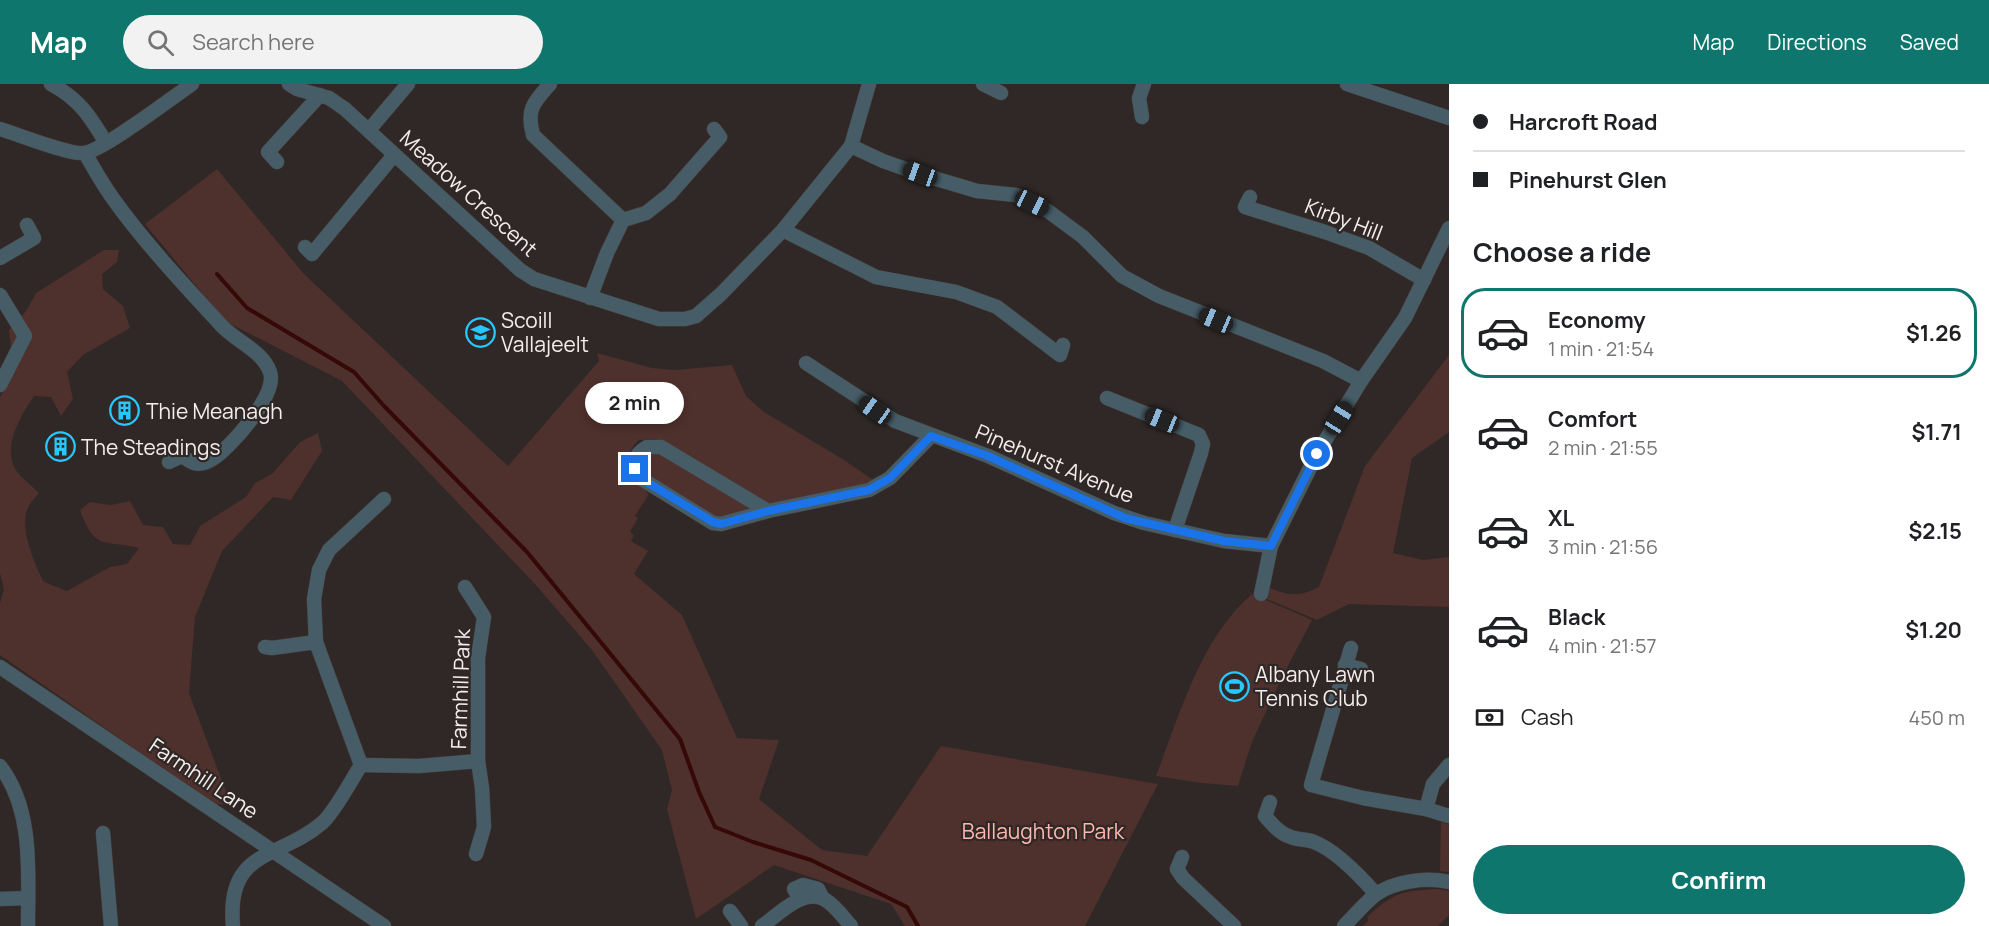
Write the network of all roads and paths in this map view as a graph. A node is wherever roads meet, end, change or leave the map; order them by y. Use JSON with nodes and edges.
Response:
{"nodes":[{"id":1,"x":51,"y":84,"type":"edge"},
{"id":2,"x":192,"y":84,"type":"edge"},
{"id":3,"x":289,"y":84,"type":"edge"},
{"id":4,"x":408,"y":84,"type":"edge"},
{"id":5,"x":550,"y":84,"type":"edge"},
{"id":6,"x":867,"y":84,"type":"edge"},
{"id":7,"x":1144,"y":84,"type":"edge"},
{"id":8,"x":1347,"y":84,"type":"edge"},
{"id":9,"x":320,"y":95,"type":"junction"},
{"id":10,"x":1142,"y":117,"type":"dead end"},
{"id":11,"x":1449,"y":118,"type":"edge"},
{"id":12,"x":0,"y":129,"type":"edge"},
{"id":13,"x":714,"y":129,"type":"dead end"},
{"id":14,"x":369,"y":130,"type":"junction"},
{"id":15,"x":106,"y":143,"type":"junction"},
{"id":16,"x":851,"y":146,"type":"junction"},
{"id":17,"x":268,"y":152,"type":"dead end"},
{"id":18,"x":85,"y":153,"type":"junction"},
{"id":19,"x":394,"y":155,"type":"junction"},
{"id":20,"x":1245,"y":207,"type":"dead end"},
{"id":21,"x":622,"y":220,"type":"junction"},
{"id":22,"x":27,"y":225,"type":"dead end"},
{"id":23,"x":1449,"y":228,"type":"edge"},
{"id":24,"x":783,"y":230,"type":"junction"},
{"id":25,"x":305,"y":246,"type":"dead end"},
{"id":26,"x":0,"y":258,"type":"edge"},
{"id":27,"x":1424,"y":280,"type":"junction"},
{"id":28,"x":0,"y":295,"type":"edge"},
{"id":29,"x":590,"y":298,"type":"junction"},
{"id":30,"x":1060,"y":355,"type":"dead end"},
{"id":31,"x":806,"y":363,"type":"dead end"},
{"id":32,"x":1361,"y":381,"type":"junction"},
{"id":33,"x":0,"y":385,"type":"edge"},
{"id":34,"x":1107,"y":398,"type":"dead end"},
{"id":35,"x":931,"y":436,"type":"junction"},
{"id":36,"x":169,"y":462,"type":"dead end"},
{"id":37,"x":384,"y":499,"type":"dead end"},
{"id":38,"x":768,"y":511,"type":"junction"},
{"id":39,"x":1174,"y":530,"type":"junction"},
{"id":40,"x":1271,"y":546,"type":"junction"},
{"id":41,"x":465,"y":587,"type":"dead end"},
{"id":42,"x":1261,"y":594,"type":"dead end"},
{"id":43,"x":316,"y":642,"type":"junction"},
{"id":44,"x":265,"y":647,"type":"dead end"},
{"id":45,"x":1351,"y":648,"type":"dead end"},
{"id":46,"x":1346,"y":665,"type":"junction"},
{"id":47,"x":0,"y":667,"type":"edge"},
{"id":48,"x":1361,"y":669,"type":"dead end"},
{"id":49,"x":478,"y":761,"type":"junction"},
{"id":50,"x":361,"y":765,"type":"junction"},
{"id":51,"x":1449,"y":765,"type":"edge"},
{"id":52,"x":0,"y":766,"type":"edge"},
{"id":53,"x":1270,"y":802,"type":"dead end"},
{"id":54,"x":1426,"y":809,"type":"junction"},
{"id":55,"x":1449,"y":816,"type":"edge"},
{"id":56,"x":103,"y":833,"type":"dead end"},
{"id":57,"x":273,"y":850,"type":"junction"},
{"id":58,"x":476,"y":854,"type":"dead end"},
{"id":59,"x":1176,"y":865,"type":"dead end"},
{"id":60,"x":1449,"y":882,"type":"edge"},
{"id":61,"x":1376,"y":894,"type":"junction"},
{"id":62,"x":28,"y":898,"type":"junction"},
{"id":63,"x":0,"y":899,"type":"edge"},
{"id":64,"x":730,"y":910,"type":"dead end"},
{"id":65,"x":28,"y":926,"type":"edge"},
{"id":66,"x":111,"y":926,"type":"edge"},
{"id":67,"x":232,"y":926,"type":"edge"},
{"id":68,"x":384,"y":926,"type":"edge"},
{"id":69,"x":741,"y":926,"type":"edge"},
{"id":70,"x":762,"y":926,"type":"edge"},
{"id":71,"x":851,"y":926,"type":"edge"},
{"id":72,"x":1234,"y":926,"type":"edge"},
{"id":73,"x":1344,"y":926,"type":"edge"}],
"edges":[{"from":1,"to":15,"type":"street"},
{"from":2,"to":15,"type":"street"},
{"from":3,"to":9,"type":"street","name":"Meadow Crescent"},
{"from":4,"to":14,"type":"street"},
{"from":5,"to":21,"type":"street"},
{"from":6,"to":16,"type":"street","name":"Meadow Crescent"},
{"from":7,"to":10,"type":"street"},
{"from":8,"to":11,"type":"street"},
{"from":9,"to":14,"type":"street","name":"Meadow Crescent"},
{"from":9,"to":17,"type":"street"},
{"from":12,"to":18,"type":"street"},
{"from":13,"to":21,"type":"street"},
{"from":14,"to":19,"type":"street","name":"Meadow Crescent"},
{"from":15,"to":18,"type":"street"},
{"from":16,"to":24,"type":"street","name":"Meadow Crescent"},
{"from":16,"to":32,"type":"street"},
{"from":18,"to":36,"type":"street"},
{"from":19,"to":25,"type":"street"},
{"from":19,"to":29,"type":"street","name":"Meadow Crescent"},
{"from":20,"to":27,"type":"street","name":"Kirby Hill"},
{"from":21,"to":29,"type":"street"},
{"from":22,"to":26,"type":"street"},
{"from":23,"to":27,"type":"street"},
{"from":24,"to":29,"type":"street","name":"Meadow Crescent"},
{"from":24,"to":30,"type":"street"},
{"from":27,"to":32,"type":"street"},
{"from":28,"to":33,"type":"street"},
{"from":31,"to":35,"type":"street","name":"Pinehurst Avenue"},
{"from":32,"to":40,"type":"street"},
{"from":34,"to":39,"type":"street"},
{"from":35,"to":38,"type":"street"},
{"from":35,"to":39,"type":"street","name":"Pinehurst Avenue"},
{"from":37,"to":43,"type":"street"},
{"from":38,"to":38,"type":"street"},
{"from":39,"to":40,"type":"street","name":"Pinehurst Avenue"},
{"from":40,"to":42,"type":"street"},
{"from":41,"to":49,"type":"street","name":"Farmhill Park"},
{"from":43,"to":44,"type":"street"},
{"from":43,"to":50,"type":"street"},
{"from":45,"to":46,"type":"street"},
{"from":46,"to":48,"type":"street"},
{"from":46,"to":54,"type":"street"},
{"from":47,"to":57,"type":"street","name":"Farmhill Lane"},
{"from":49,"to":50,"type":"street","name":"Farmhill Park"},
{"from":49,"to":58,"type":"street","name":"Farmhill Park"},
{"from":50,"to":57,"type":"street"},
{"from":51,"to":54,"type":"street"},
{"from":52,"to":62,"type":"street"},
{"from":53,"to":61,"type":"street"},
{"from":54,"to":55,"type":"street"},
{"from":56,"to":66,"type":"street"},
{"from":57,"to":67,"type":"street"},
{"from":57,"to":68,"type":"street","name":"Farmhill Lane"},
{"from":59,"to":72,"type":"street"},
{"from":60,"to":61,"type":"street"},
{"from":61,"to":73,"type":"street"},
{"from":62,"to":63,"type":"street"},
{"from":62,"to":65,"type":"street"},
{"from":64,"to":69,"type":"street"},
{"from":70,"to":71,"type":"street"}]}
